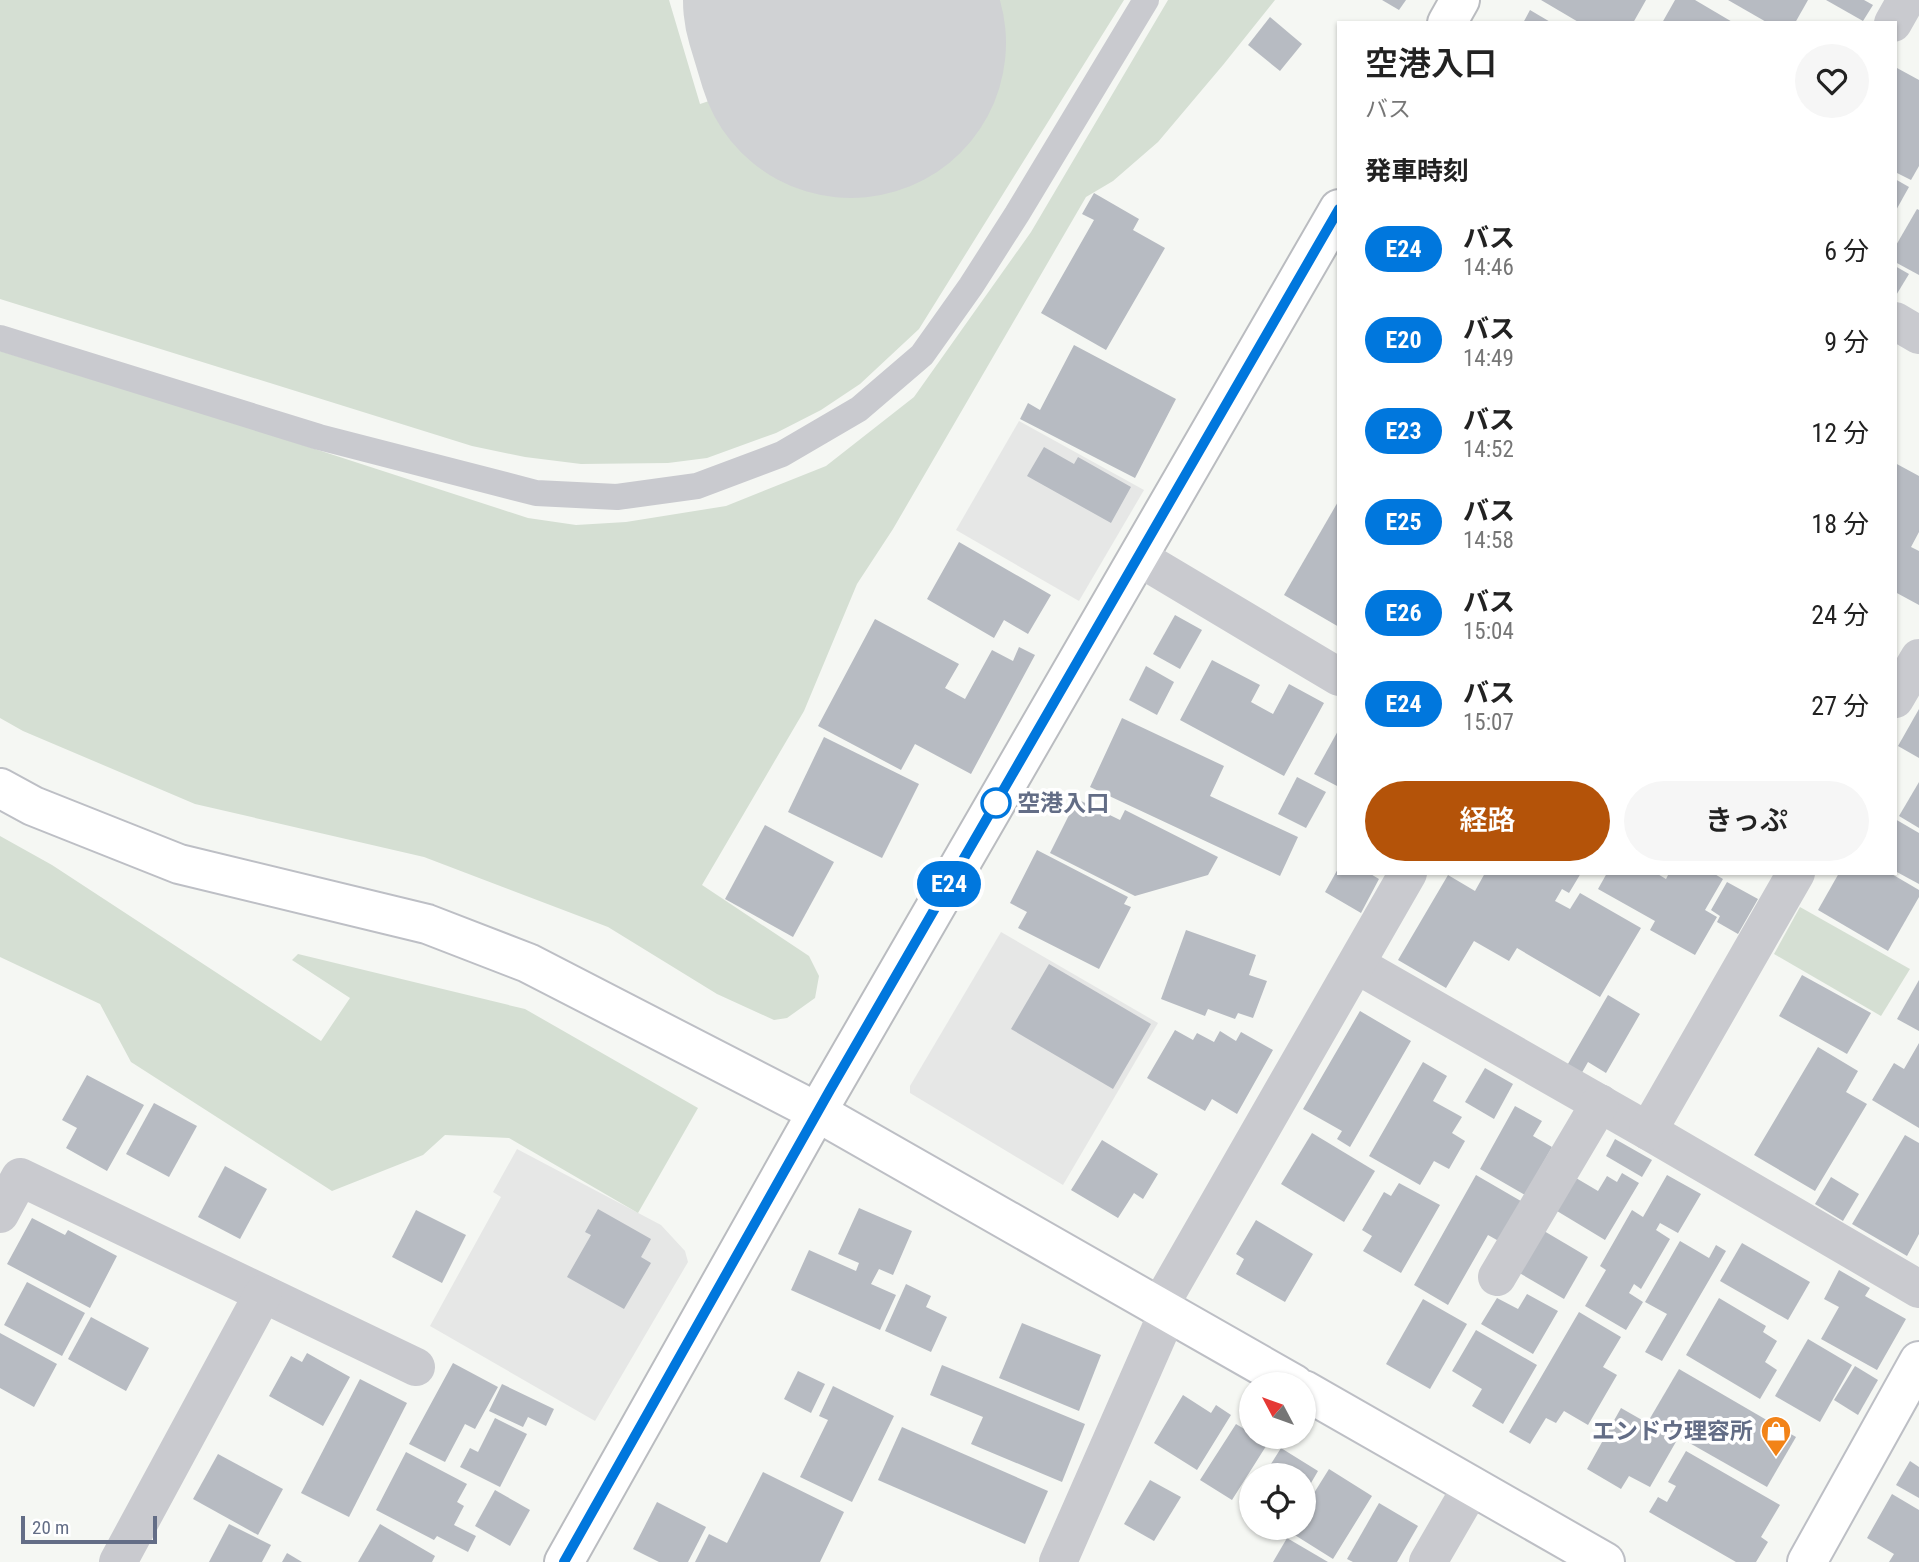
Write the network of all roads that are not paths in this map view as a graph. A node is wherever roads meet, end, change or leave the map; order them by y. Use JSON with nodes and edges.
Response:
{"nodes":[{"id":1,"x":1146,"y":0,"type":"edge"},
{"id":2,"x":1460,"y":0,"type":"edge"},
{"id":3,"x":1906,"y":0,"type":"edge"},
{"id":4,"x":1448,"y":21,"type":"edge"},
{"id":5,"x":1894,"y":21,"type":"edge"},
{"id":6,"x":1337,"y":212,"type":"edge"},
{"id":7,"x":1897,"y":322,"type":"edge"},
{"id":8,"x":1919,"y":335,"type":"edge"},
{"id":9,"x":0,"y":338,"type":"edge"},
{"id":10,"x":1138,"y":557,"type":"junction"},
{"id":11,"x":1919,"y":658,"type":"edge"},
{"id":12,"x":1337,"y":676,"type":"edge"},
{"id":13,"x":1897,"y":696,"type":"edge"},
{"id":14,"x":0,"y":788,"type":"edge"},
{"id":15,"x":1407,"y":875,"type":"edge"},
{"id":16,"x":1795,"y":875,"type":"edge"},
{"id":17,"x":1357,"y":965,"type":"junction"},
{"id":18,"x":1600,"y":1103,"type":"junction"},
{"id":19,"x":817,"y":1112,"type":"junction"},
{"id":20,"x":1648,"y":1131,"type":"junction"},
{"id":21,"x":0,"y":1214,"type":"edge"},
{"id":22,"x":1497,"y":1277,"type":"dead end"},
{"id":23,"x":1919,"y":1289,"type":"edge"},
{"id":24,"x":263,"y":1294,"type":"junction"},
{"id":25,"x":1164,"y":1310,"type":"junction"},
{"id":26,"x":1919,"y":1361,"type":"edge"},
{"id":27,"x":416,"y":1367,"type":"dead end"},
{"id":28,"x":1273,"y":1372,"type":"edge"},
{"id":29,"x":1316,"y":1397,"type":"edge"},
{"id":30,"x":1472,"y":1486,"type":"junction"},
{"id":31,"x":118,"y":1562,"type":"edge"},
{"id":32,"x":564,"y":1562,"type":"edge"},
{"id":33,"x":1058,"y":1562,"type":"edge"},
{"id":34,"x":1428,"y":1562,"type":"edge"},
{"id":35,"x":1605,"y":1562,"type":"edge"},
{"id":36,"x":1807,"y":1562,"type":"edge"}],
"edges":[{"from":1,"to":9,"type":"lane"},
{"from":2,"to":4,"type":"main road"},
{"from":3,"to":5,"type":"street"},
{"from":6,"to":10,"type":"main road"},
{"from":7,"to":8,"type":"street"},
{"from":10,"to":12,"type":"street"},
{"from":10,"to":19,"type":"main road"},
{"from":11,"to":13,"type":"street"},
{"from":14,"to":19,"type":"main road"},
{"from":15,"to":17,"type":"street"},
{"from":16,"to":20,"type":"street"},
{"from":17,"to":18,"type":"street"},
{"from":17,"to":25,"type":"street"},
{"from":18,"to":20,"type":"street"},
{"from":18,"to":22,"type":"street"},
{"from":19,"to":25,"type":"main road"},
{"from":19,"to":32,"type":"main road"},
{"from":20,"to":23,"type":"street"},
{"from":21,"to":24,"type":"street"},
{"from":24,"to":27,"type":"street"},
{"from":24,"to":31,"type":"street"},
{"from":25,"to":28,"type":"main road"},
{"from":25,"to":33,"type":"street"},
{"from":26,"to":36,"type":"main road"},
{"from":29,"to":30,"type":"main road"},
{"from":30,"to":34,"type":"street"},
{"from":30,"to":35,"type":"main road"}]}
